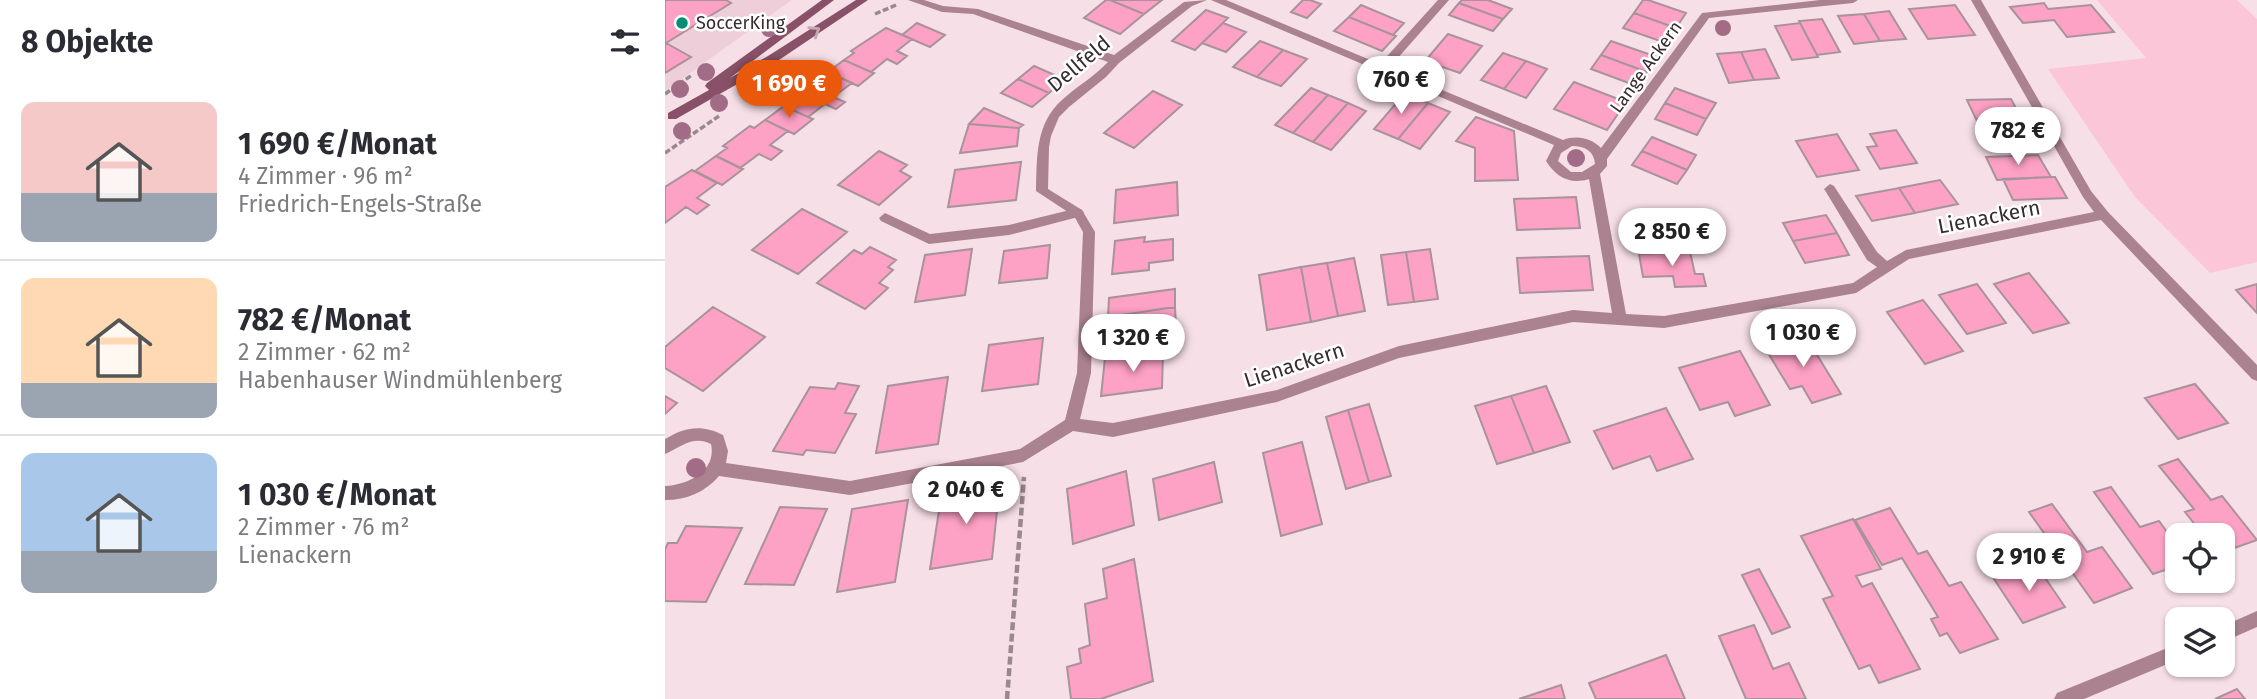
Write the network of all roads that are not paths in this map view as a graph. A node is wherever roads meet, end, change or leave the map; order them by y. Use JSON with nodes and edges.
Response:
{"nodes":[{"id":1,"x":829,"y":0,"type":"edge"},
{"id":2,"x":863,"y":0,"type":"edge"},
{"id":3,"x":913,"y":0,"type":"edge"},
{"id":4,"x":963,"y":0,"type":"edge"},
{"id":5,"x":1202,"y":0,"type":"edge"},
{"id":6,"x":1216,"y":0,"type":"edge"},
{"id":7,"x":1444,"y":0,"type":"edge"},
{"id":8,"x":1853,"y":0,"type":"edge"},
{"id":9,"x":1976,"y":0,"type":"edge"},
{"id":10,"x":974,"y":11,"type":"junction"},
{"id":11,"x":1115,"y":60,"type":"junction"},
{"id":12,"x":1382,"y":68,"type":"junction"},
{"id":13,"x":669,"y":118,"type":"edge"},
{"id":14,"x":1562,"y":144,"type":"junction"},
{"id":15,"x":1602,"y":156,"type":"junction"},
{"id":16,"x":1594,"y":174,"type":"junction"},
{"id":17,"x":1830,"y":189,"type":"dead end"},
{"id":18,"x":1078,"y":214,"type":"junction"},
{"id":19,"x":2104,"y":215,"type":"junction"},
{"id":20,"x":885,"y":218,"type":"dead end"},
{"id":21,"x":1887,"y":268,"type":"junction"},
{"id":22,"x":1621,"y":317,"type":"junction"},
{"id":23,"x":2257,"y":375,"type":"edge"},
{"id":24,"x":1071,"y":424,"type":"junction"},
{"id":25,"x":665,"y":447,"type":"edge"},
{"id":26,"x":715,"y":468,"type":"junction"},
{"id":27,"x":665,"y":493,"type":"edge"},
{"id":28,"x":2257,"y":620,"type":"edge"},
{"id":29,"x":2235,"y":629,"type":"edge"},
{"id":30,"x":2165,"y":657,"type":"edge"},
{"id":31,"x":2063,"y":699,"type":"edge"}],
"edges":[{"from":1,"to":13,"type":"street"},
{"from":13,"to":2,"type":"street","one_way":true},
{"from":3,"to":10,"type":"street"},
{"from":4,"to":10,"type":"street"},
{"from":5,"to":11,"type":"street","name":"Dellfeld"},
{"from":6,"to":12,"type":"street"},
{"from":7,"to":12,"type":"street"},
{"from":8,"to":15,"type":"street","name":"Lange Ackern"},
{"from":9,"to":19,"type":"street"},
{"from":10,"to":11,"type":"street"},
{"from":11,"to":18,"type":"street","name":"Dellfeld"},
{"from":12,"to":14,"type":"street"},
{"from":14,"to":15,"type":"street"},
{"from":14,"to":16,"type":"street"},
{"from":15,"to":16,"type":"street"},
{"from":16,"to":22,"type":"street"},
{"from":17,"to":21,"type":"street"},
{"from":18,"to":20,"type":"street"},
{"from":18,"to":24,"type":"street"},
{"from":19,"to":21,"type":"street","name":"Lienackern"},
{"from":19,"to":23,"type":"street"},
{"from":21,"to":22,"type":"street","name":"Lienackern"},
{"from":22,"to":24,"type":"street","name":"Lienackern"},
{"from":24,"to":26,"type":"street"},
{"from":25,"to":26,"type":"street"},
{"from":26,"to":27,"type":"street"},
{"from":28,"to":29,"type":"street"},
{"from":30,"to":31,"type":"street"}]}
